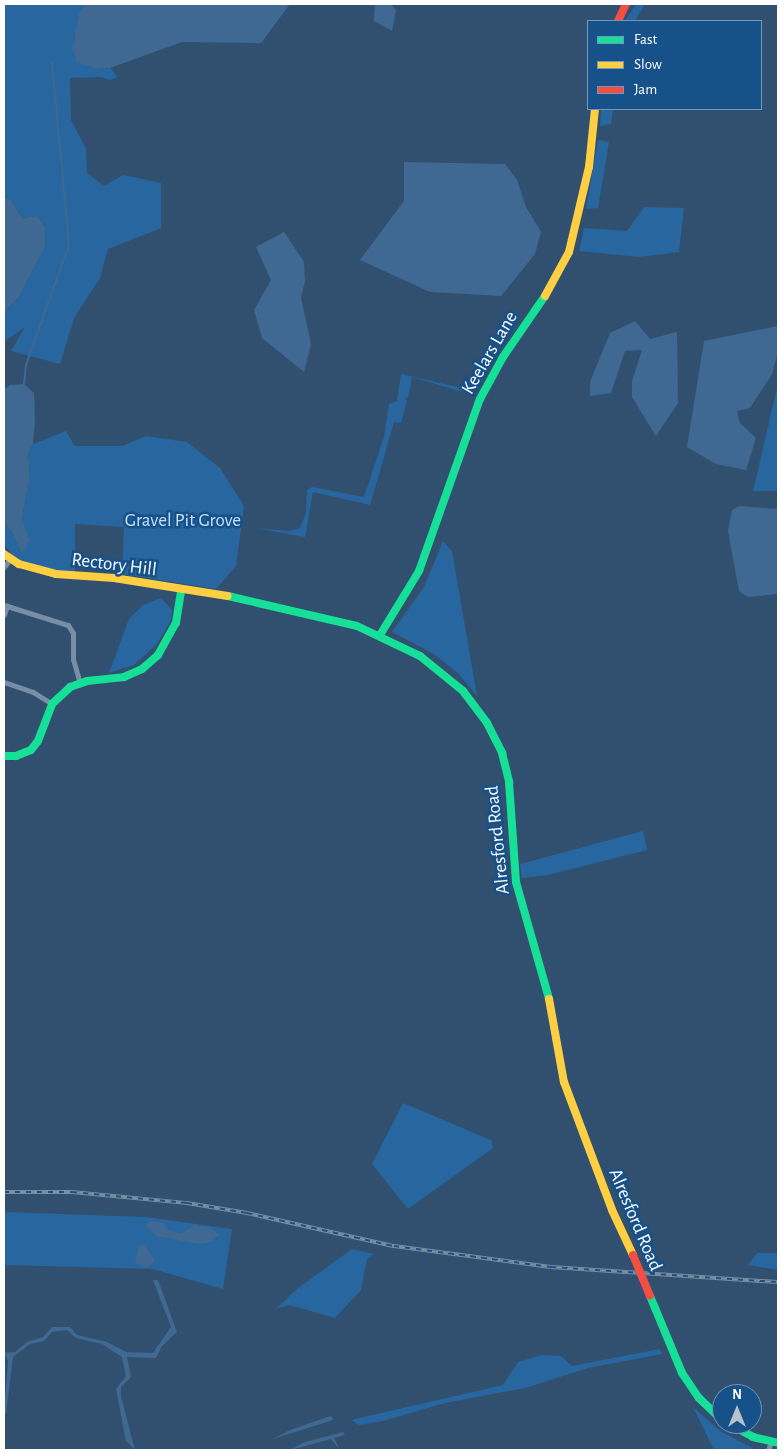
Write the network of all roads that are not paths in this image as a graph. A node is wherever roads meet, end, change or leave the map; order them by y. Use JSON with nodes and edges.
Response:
{"nodes":[{"id":1,"x":626,"y":4,"type":"edge"},
{"id":2,"x":618,"y":20,"type":"edge"},
{"id":3,"x":595,"y":110,"type":"edge"},
{"id":4,"x":7,"y":556,"type":"edge"},
{"id":5,"x":4,"y":567,"type":"edge"},
{"id":6,"x":181,"y":591,"type":"junction"},
{"id":7,"x":225,"y":595,"type":"joint"},
{"id":8,"x":5,"y":605,"type":"edge"},
{"id":9,"x":4,"y":615,"type":"edge"},
{"id":10,"x":380,"y":635,"type":"junction"},
{"id":11,"x":4,"y":682,"type":"edge"},
{"id":12,"x":80,"y":682,"type":"junction"},
{"id":13,"x":52,"y":704,"type":"junction"},
{"id":14,"x":4,"y":756,"type":"edge"},
{"id":15,"x":712,"y":1410,"type":"edge"},
{"id":16,"x":747,"y":1434,"type":"edge"},
{"id":17,"x":775,"y":1442,"type":"edge"},
{"id":18,"x":768,"y":1450,"type":"edge"}],
"edges":[{"from":1,"to":2,"type":"street"},
{"from":3,"to":10,"type":"street","name":"Keelars Lane"},
{"from":4,"to":5,"type":"street"},
{"from":4,"to":6,"type":"street","name":"Rectory Hill"},
{"from":6,"to":7,"type":"street","name":"Rectory Hill"},
{"from":6,"to":12,"type":"street"},
{"from":7,"to":10,"type":"street","name":"Alresford Road"},
{"from":8,"to":9,"type":"street"},
{"from":8,"to":12,"type":"street"},
{"from":10,"to":15,"type":"street","name":"Alresford Road","bridge":true},
{"from":11,"to":13,"type":"street"},
{"from":12,"to":13,"type":"street"},
{"from":13,"to":14,"type":"street"},
{"from":16,"to":17,"type":"street"},
{"from":17,"to":18,"type":"street"}]}
